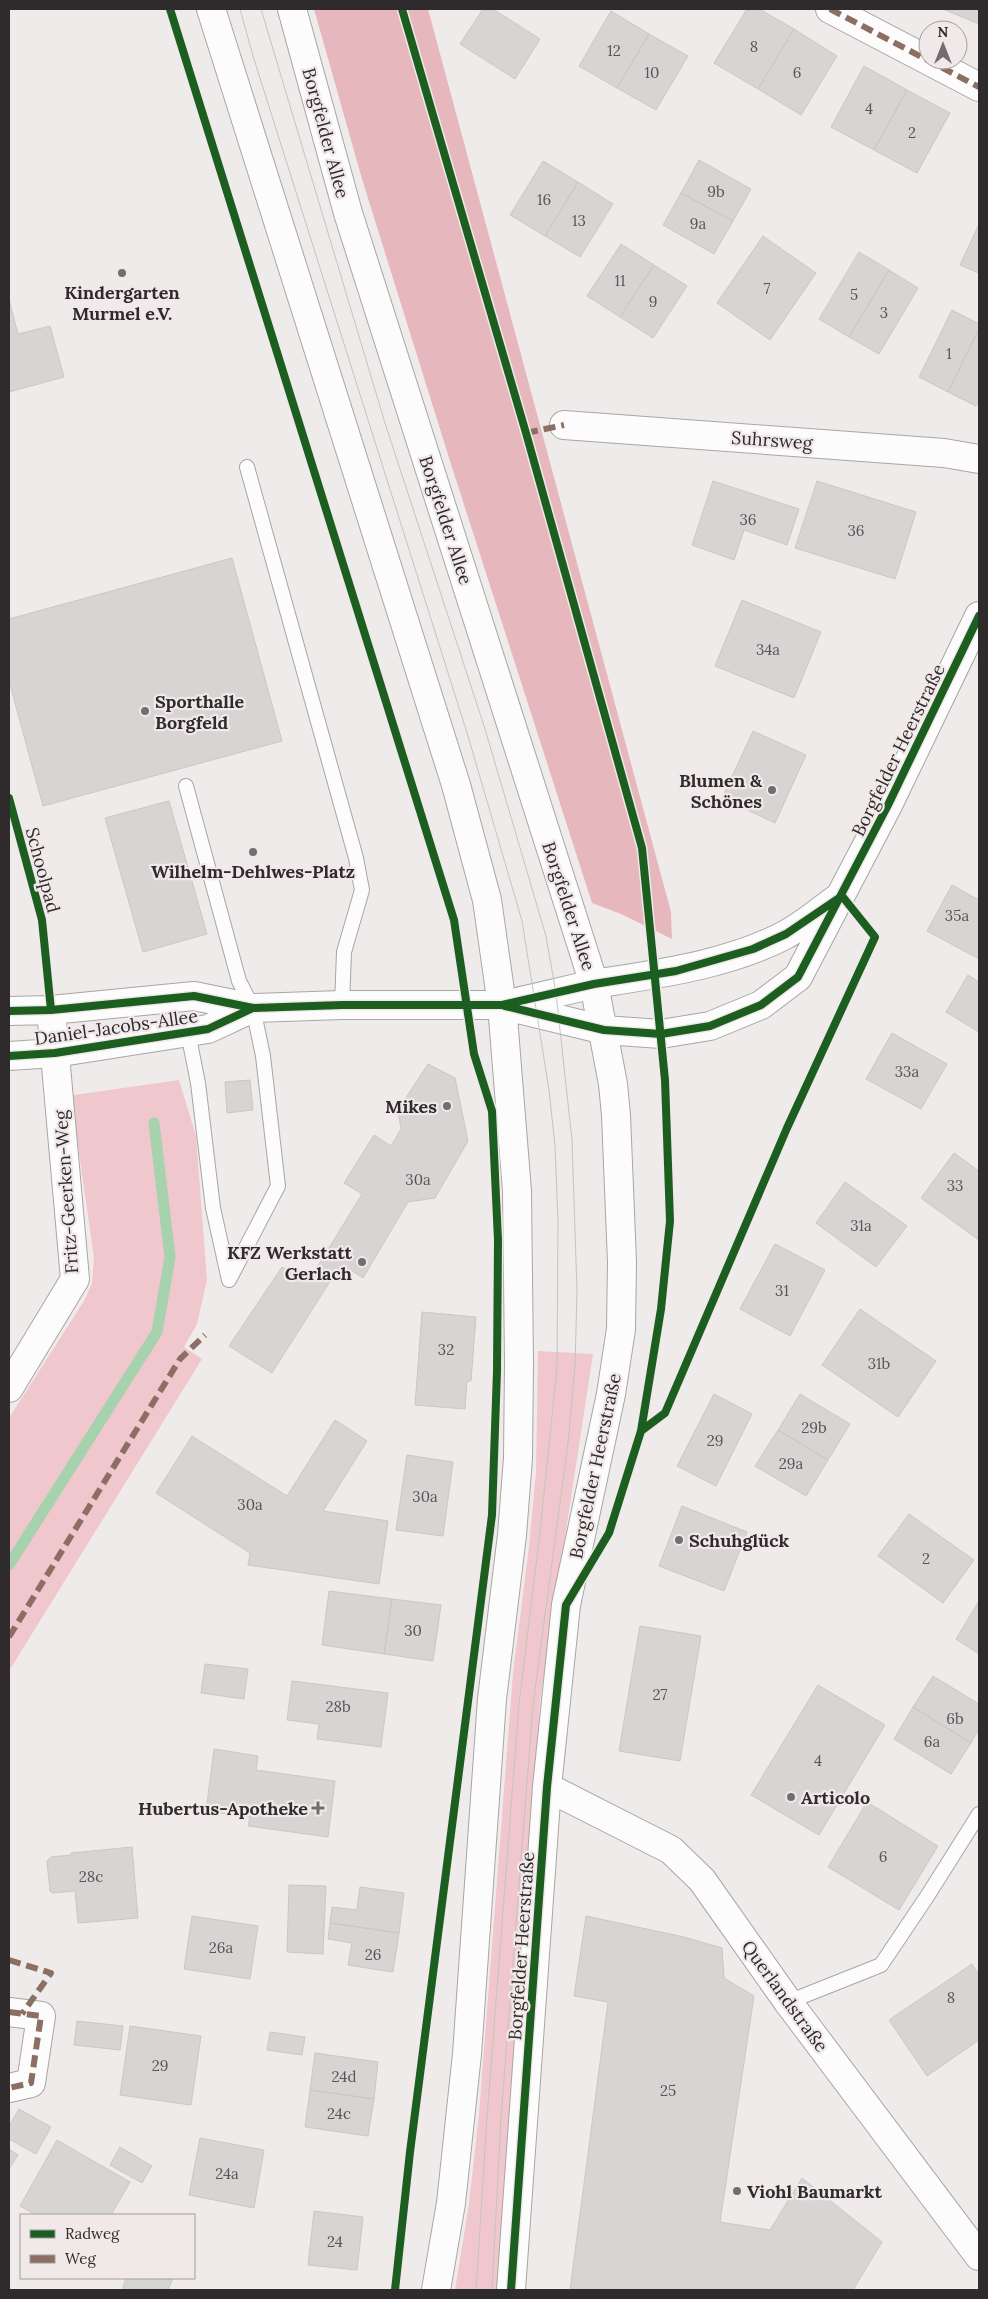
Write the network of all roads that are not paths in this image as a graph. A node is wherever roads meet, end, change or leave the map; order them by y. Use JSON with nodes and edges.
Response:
{"nodes":[{"id":1,"x":211,"y":9,"type":"edge"},
{"id":2,"x":292,"y":9,"type":"edge"},
{"id":3,"x":830,"y":9,"type":"edge"},
{"id":4,"x":979,"y":87,"type":"edge"},
{"id":5,"x":564,"y":425,"type":"dead end"},
{"id":6,"x":979,"y":459,"type":"edge"},
{"id":7,"x":247,"y":467,"type":"dead end"},
{"id":8,"x":979,"y":616,"type":"edge"},
{"id":9,"x":186,"y":786,"type":"dead end"},
{"id":10,"x":842,"y":896,"type":"junction"},
{"id":11,"x":594,"y":984,"type":"junction"},
{"id":12,"x":342,"y":1005,"type":"junction"},
{"id":13,"x":502,"y":1005,"type":"junction"},
{"id":14,"x":253,"y":1008,"type":"junction"},
{"id":15,"x":51,"y":1010,"type":"junction"},
{"id":16,"x":9,"y":1011,"type":"edge"},
{"id":17,"x":604,"y":1030,"type":"junction"},
{"id":18,"x":188,"y":1033,"type":"junction"},
{"id":19,"x":55,"y":1053,"type":"junction"},
{"id":20,"x":9,"y":1056,"type":"edge"},
{"id":21,"x":9,"y":1388,"type":"edge"},
{"id":22,"x":547,"y":1787,"type":"junction"},
{"id":23,"x":979,"y":1814,"type":"edge"},
{"id":24,"x":788,"y":2002,"type":"junction"},
{"id":25,"x":9,"y":2012,"type":"edge"},
{"id":26,"x":9,"y":2088,"type":"edge"},
{"id":27,"x":979,"y":2256,"type":"edge"},
{"id":28,"x":436,"y":2290,"type":"edge"},
{"id":29,"x":511,"y":2290,"type":"edge"}],
"edges":[{"from":1,"to":13,"type":"main road"},
{"from":2,"to":11,"type":"main road","name":"Borgfelder Allee"},
{"from":3,"to":4,"type":"main road"},
{"from":5,"to":6,"type":"main road","name":"Suhrsweg"},
{"from":7,"to":12,"type":"lane"},
{"from":8,"to":10,"type":"main road","name":"Borgfelder Heerstraße"},
{"from":9,"to":14,"type":"lane"},
{"from":10,"to":11,"type":"main road","name":"Borgfelder Heerstraße"},
{"from":10,"to":17,"type":"main road","name":"Borgfelder Heerstraße"},
{"from":11,"to":13,"type":"main road","name":"Borgfelder Heerstraße"},
{"from":11,"to":17,"type":"main road","name":"Borgfelder Allee"},
{"from":12,"to":13,"type":"main road","name":"Daniel-Jacobs-Allee"},
{"from":12,"to":14,"type":"main road","name":"Daniel-Jacobs-Allee"},
{"from":13,"to":17,"type":"main road"},
{"from":13,"to":28,"type":"main road"},
{"from":14,"to":15,"type":"main road","name":"Daniel-Jacobs-Allee"},
{"from":14,"to":18,"type":"main road","name":"Daniel-Jacobs-Allee"},
{"from":14,"to":18,"type":"lane"},
{"from":15,"to":16,"type":"main road","name":"Daniel-Jacobs-Allee"},
{"from":15,"to":19,"type":"main road","name":"Fritz-Geerken-Weg"},
{"from":17,"to":22,"type":"main road","name":"Borgfelder Heerstraße"},
{"from":18,"to":19,"type":"main road","name":"Daniel-Jacobs-Allee"},
{"from":19,"to":20,"type":"main road","name":"Daniel-Jacobs-Allee"},
{"from":19,"to":21,"type":"main road","name":"Fritz-Geerken-Weg"},
{"from":22,"to":24,"type":"main road","name":"Querlandstraße"},
{"from":22,"to":29,"type":"main road","name":"Borgfelder Heerstraße"},
{"from":23,"to":24,"type":"lane"},
{"from":24,"to":27,"type":"main road","name":"Querlandstraße"},
{"from":25,"to":26,"type":"main road"}]}
